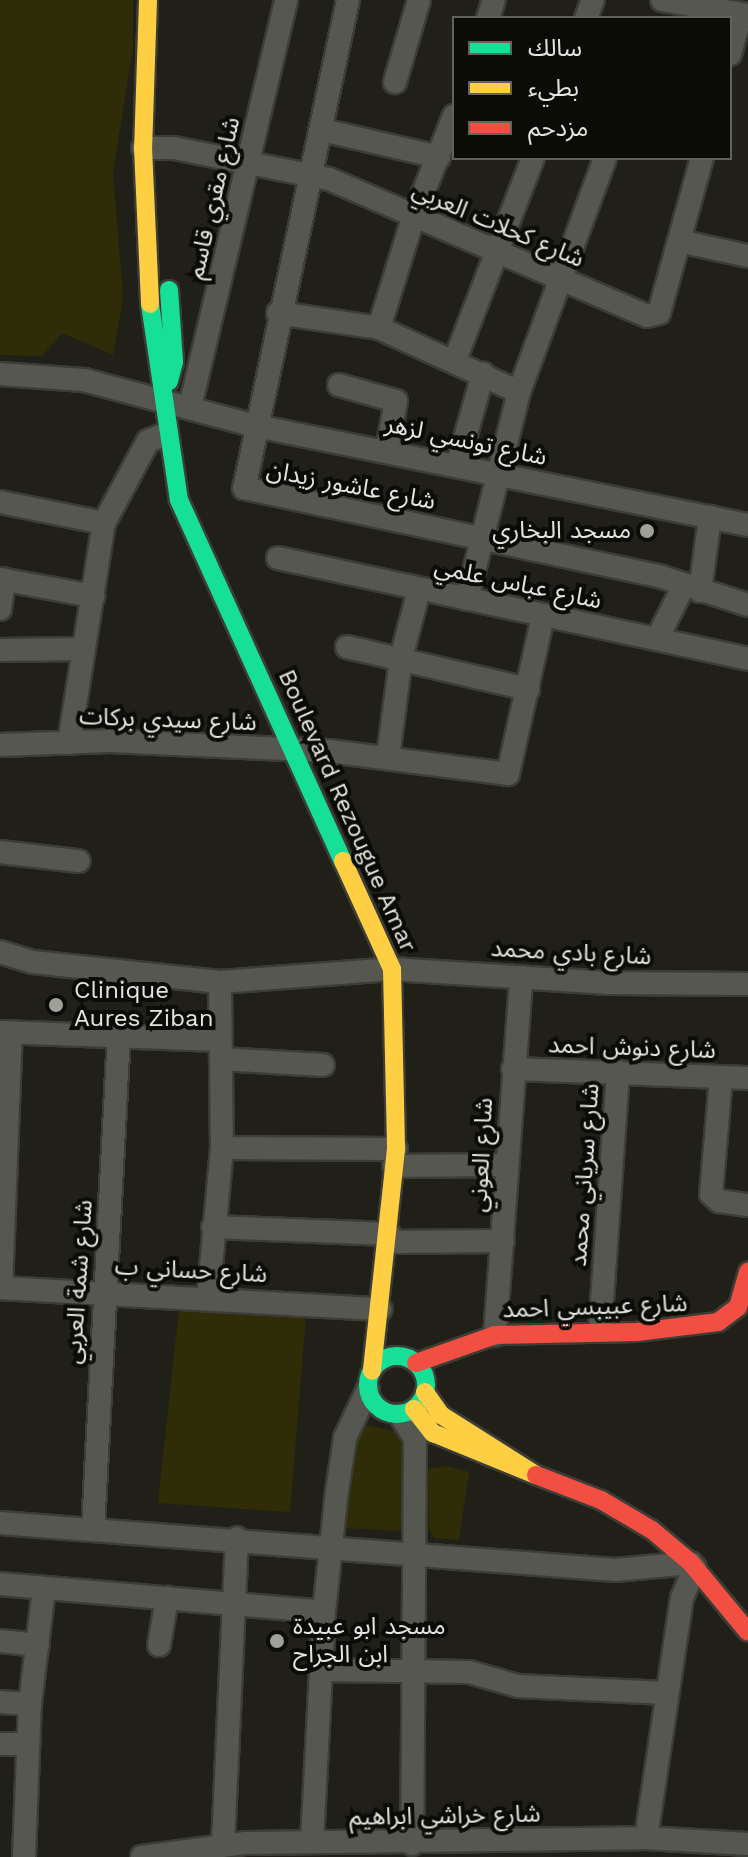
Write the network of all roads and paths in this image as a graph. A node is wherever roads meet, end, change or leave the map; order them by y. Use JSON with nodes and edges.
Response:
{"nodes":[{"id":1,"x":148,"y":0,"type":"edge"},
{"id":2,"x":163,"y":0,"type":"edge"},
{"id":3,"x":286,"y":0,"type":"edge"},
{"id":4,"x":348,"y":0,"type":"edge"},
{"id":5,"x":419,"y":0,"type":"edge"},
{"id":6,"x":663,"y":0,"type":"edge"},
{"id":7,"x":745,"y":14,"type":"edge"},
{"id":8,"x":732,"y":49,"type":"edge"},
{"id":9,"x":395,"y":82,"type":"dead end"},
{"id":10,"x":452,"y":121,"type":"edge"},
{"id":11,"x":322,"y":130,"type":"junction"},
{"id":12,"x":152,"y":148,"type":"junction"},
{"id":13,"x":439,"y":157,"type":"junction"},
{"id":14,"x":532,"y":160,"type":"edge"},
{"id":15,"x":604,"y":160,"type":"edge"},
{"id":16,"x":701,"y":160,"type":"edge"},
{"id":17,"x":250,"y":163,"type":"junction"},
{"id":18,"x":312,"y":173,"type":"junction"},
{"id":19,"x":413,"y":218,"type":"junction"},
{"id":20,"x":679,"y":241,"type":"junction"},
{"id":21,"x":494,"y":251,"type":"junction"},
{"id":22,"x":748,"y":256,"type":"edge"},
{"id":23,"x":560,"y":280,"type":"junction"},
{"id":24,"x":278,"y":313,"type":"junction"},
{"id":25,"x":379,"y":328,"type":"junction"},
{"id":26,"x":455,"y":360,"type":"junction"},
{"id":27,"x":0,"y":374,"type":"edge"},
{"id":28,"x":483,"y":374,"type":"junction"},
{"id":29,"x":339,"y":385,"type":"dead end"},
{"id":30,"x":519,"y":392,"type":"junction"},
{"id":31,"x":176,"y":402,"type":"junction"},
{"id":32,"x":256,"y":426,"type":"junction"},
{"id":33,"x":165,"y":434,"type":"junction"},
{"id":34,"x":387,"y":450,"type":"junction"},
{"id":35,"x":457,"y":466,"type":"junction"},
{"id":36,"x":499,"y":475,"type":"junction"},
{"id":37,"x":0,"y":502,"type":"edge"},
{"id":38,"x":710,"y":517,"type":"junction"},
{"id":39,"x":104,"y":523,"type":"junction"},
{"id":40,"x":748,"y":525,"type":"edge"},
{"id":41,"x":483,"y":541,"type":"junction"},
{"id":42,"x":278,"y":558,"type":"dead end"},
{"id":43,"x":2,"y":579,"type":"edge"},
{"id":44,"x":692,"y":588,"type":"junction"},
{"id":45,"x":419,"y":590,"type":"junction"},
{"id":46,"x":93,"y":596,"type":"junction"},
{"id":47,"x":467,"y":599,"type":"junction"},
{"id":48,"x":748,"y":605,"type":"edge"},
{"id":49,"x":0,"y":609,"type":"edge"},
{"id":50,"x":543,"y":616,"type":"junction"},
{"id":51,"x":657,"y":639,"type":"junction"},
{"id":52,"x":347,"y":647,"type":"dead end"},
{"id":53,"x":84,"y":649,"type":"junction"},
{"id":54,"x":0,"y":650,"type":"edge"},
{"id":55,"x":401,"y":658,"type":"junction"},
{"id":56,"x":748,"y":659,"type":"edge"},
{"id":57,"x":528,"y":689,"type":"junction"},
{"id":58,"x":69,"y":743,"type":"junction"},
{"id":59,"x":0,"y":745,"type":"edge"},
{"id":60,"x":291,"y":749,"type":"junction"},
{"id":61,"x":388,"y":757,"type":"junction"},
{"id":62,"x":0,"y":852,"type":"edge"},
{"id":63,"x":78,"y":861,"type":"dead end"},
{"id":64,"x":0,"y":952,"type":"edge"},
{"id":65,"x":392,"y":969,"type":"junction"},
{"id":66,"x":521,"y":977,"type":"junction"},
{"id":67,"x":220,"y":982,"type":"junction"},
{"id":68,"x":748,"y":984,"type":"edge"},
{"id":69,"x":6,"y":1033,"type":"edge"},
{"id":70,"x":119,"y":1039,"type":"junction"},
{"id":71,"x":220,"y":1050,"type":"junction"},
{"id":72,"x":323,"y":1065,"type":"dead end"},
{"id":73,"x":513,"y":1069,"type":"junction"},
{"id":74,"x":618,"y":1072,"type":"junction"},
{"id":75,"x":721,"y":1078,"type":"junction"},
{"id":76,"x":748,"y":1078,"type":"edge"},
{"id":77,"x":222,"y":1148,"type":"junction"},
{"id":78,"x":2,"y":1158,"type":"edge"},
{"id":79,"x":395,"y":1158,"type":"junction"},
{"id":80,"x":506,"y":1165,"type":"junction"},
{"id":81,"x":748,"y":1205,"type":"edge"},
{"id":82,"x":213,"y":1227,"type":"junction"},
{"id":83,"x":389,"y":1238,"type":"junction"},
{"id":84,"x":503,"y":1241,"type":"junction"},
{"id":85,"x":748,"y":1271,"type":"edge"},
{"id":86,"x":0,"y":1288,"type":"edge"},
{"id":87,"x":103,"y":1293,"type":"junction"},
{"id":88,"x":208,"y":1299,"type":"junction"},
{"id":89,"x":380,"y":1309,"type":"junction"},
{"id":90,"x":600,"y":1330,"type":"junction"},
{"id":91,"x":495,"y":1335,"type":"junction"},
{"id":92,"x":410,"y":1360,"type":"junction"},
{"id":93,"x":370,"y":1380,"type":"junction"},
{"id":94,"x":425,"y":1392,"type":"junction"},
{"id":95,"x":407,"y":1412,"type":"junction"},
{"id":96,"x":536,"y":1475,"type":"junction"},
{"id":97,"x":0,"y":1523,"type":"edge"},
{"id":98,"x":93,"y":1529,"type":"junction"},
{"id":99,"x":237,"y":1538,"type":"junction"},
{"id":100,"x":333,"y":1546,"type":"junction"},
{"id":101,"x":415,"y":1557,"type":"junction"},
{"id":102,"x":693,"y":1566,"type":"junction"},
{"id":103,"x":0,"y":1584,"type":"edge"},
{"id":104,"x":44,"y":1588,"type":"junction"},
{"id":105,"x":167,"y":1598,"type":"junction"},
{"id":106,"x":234,"y":1601,"type":"junction"},
{"id":107,"x":324,"y":1612,"type":"junction"},
{"id":108,"x":748,"y":1632,"type":"edge"},
{"id":109,"x":0,"y":1641,"type":"edge"},
{"id":110,"x":38,"y":1645,"type":"junction"},
{"id":111,"x":159,"y":1645,"type":"dead end"},
{"id":112,"x":322,"y":1670,"type":"junction"},
{"id":113,"x":412,"y":1671,"type":"junction"},
{"id":114,"x":666,"y":1693,"type":"junction"},
{"id":115,"x":0,"y":1702,"type":"edge"},
{"id":116,"x":30,"y":1704,"type":"junction"},
{"id":117,"x":0,"y":1744,"type":"edge"},
{"id":118,"x":27,"y":1744,"type":"junction"},
{"id":119,"x":646,"y":1838,"type":"junction"},
{"id":120,"x":312,"y":1842,"type":"junction"},
{"id":121,"x":412,"y":1844,"type":"junction"},
{"id":122,"x":748,"y":1844,"type":"edge"},
{"id":123,"x":223,"y":1845,"type":"junction"},
{"id":124,"x":582,"y":1848,"type":"edge"},
{"id":125,"x":484,"y":1849,"type":"edge"},
{"id":126,"x":247,"y":1850,"type":"edge"},
{"id":127,"x":720,"y":1850,"type":"edge"},
{"id":128,"x":24,"y":1857,"type":"edge"},
{"id":129,"x":142,"y":1857,"type":"edge"}],
"edges":[{"from":1,"to":12,"type":"main road"},
{"from":2,"to":12,"type":"main road"},
{"from":3,"to":17,"type":"street","name":"شارع مقري قاسم"},
{"from":4,"to":11,"type":"street","name":"شارع عاشور زيدان"},
{"from":5,"to":9,"type":"street"},
{"from":6,"to":7,"type":"street"},
{"from":7,"to":8,"type":"street"},
{"from":10,"to":13,"type":"street"},
{"from":11,"to":13,"type":"street"},
{"from":11,"to":18,"type":"street","name":"شارع عاشور زيدان"},
{"from":12,"to":17,"type":"street","name":"شارع كحلات العربي"},
{"from":12,"to":31,"type":"main road","name":"Boulevard Rezougue Amar"},
{"from":12,"to":31,"type":"main road","name":"Boulevard Rezougue Amar"},
{"from":13,"to":19,"type":"street"},
{"from":14,"to":21,"type":"street"},
{"from":15,"to":23,"type":"street"},
{"from":16,"to":20,"type":"street","name":"شارع كحلات العربي"},
{"from":17,"to":18,"type":"street","name":"شارع كحلات العربي"},
{"from":17,"to":31,"type":"street","name":"شارع مقري قاسم"},
{"from":18,"to":19,"type":"street","name":"شارع كحلات العربي"},
{"from":18,"to":24,"type":"street","name":"شارع عاشور زيدان"},
{"from":19,"to":21,"type":"street","name":"شارع كحلات العربي"},
{"from":19,"to":25,"type":"street"},
{"from":20,"to":22,"type":"street"},
{"from":20,"to":23,"type":"street","name":"شارع كحلات العربي"},
{"from":21,"to":23,"type":"street","name":"شارع كحلات العربي"},
{"from":21,"to":26,"type":"street"},
{"from":23,"to":30,"type":"street"},
{"from":24,"to":25,"type":"street"},
{"from":24,"to":32,"type":"street","name":"شارع عاشور زيدان"},
{"from":25,"to":26,"type":"street"},
{"from":26,"to":28,"type":"street"},
{"from":27,"to":31,"type":"street","name":"شارع تونسي لزهر"},
{"from":28,"to":30,"type":"street"},
{"from":28,"to":35,"type":"street"},
{"from":29,"to":34,"type":"street"},
{"from":30,"to":36,"type":"street"},
{"from":31,"to":32,"type":"street","name":"شارع تونسي لزهر"},
{"from":31,"to":33,"type":"main road","name":"Boulevard Rezougue Amar"},
{"from":32,"to":34,"type":"street","name":"شارع تونسي لزهر"},
{"from":32,"to":41,"type":"street","name":"شارع عاشور زيدان"},
{"from":33,"to":39,"type":"street"},
{"from":33,"to":60,"type":"main road","name":"Boulevard Rezougue Amar"},
{"from":34,"to":35,"type":"street","name":"شارع تونسي لزهر"},
{"from":35,"to":36,"type":"street","name":"شارع تونسي لزهر"},
{"from":36,"to":38,"type":"street","name":"شارع تونسي لزهر"},
{"from":36,"to":41,"type":"street"},
{"from":37,"to":39,"type":"street"},
{"from":38,"to":40,"type":"street","name":"شارع تونسي لزهر"},
{"from":38,"to":44,"type":"street"},
{"from":39,"to":46,"type":"street"},
{"from":41,"to":44,"type":"street","name":"شارع عاشور زيدان"},
{"from":41,"to":47,"type":"street"},
{"from":42,"to":45,"type":"street","name":"شارع عباس علمي"},
{"from":43,"to":46,"type":"street"},
{"from":43,"to":49,"type":"street"},
{"from":44,"to":48,"type":"street","name":"شارع عاشور زيدان"},
{"from":44,"to":51,"type":"street"},
{"from":45,"to":47,"type":"street","name":"شارع عباس علمي"},
{"from":45,"to":55,"type":"street"},
{"from":46,"to":53,"type":"street"},
{"from":47,"to":50,"type":"street","name":"شارع عباس علمي"},
{"from":50,"to":51,"type":"street","name":"شارع عباس علمي"},
{"from":50,"to":57,"type":"street","name":"شارع سيدي بركات"},
{"from":51,"to":56,"type":"street","name":"شارع عباس علمي"},
{"from":52,"to":55,"type":"street"},
{"from":53,"to":54,"type":"street"},
{"from":53,"to":58,"type":"street"},
{"from":55,"to":57,"type":"street"},
{"from":55,"to":61,"type":"street"},
{"from":57,"to":61,"type":"street","name":"شارع سيدي بركات"},
{"from":58,"to":59,"type":"street","name":"شارع سيدي بركات"},
{"from":58,"to":60,"type":"street","name":"شارع سيدي بركات"},
{"from":60,"to":61,"type":"street","name":"شارع سيدي بركات"},
{"from":60,"to":65,"type":"main road","name":"Boulevard Rezougue Amar"},
{"from":62,"to":63,"type":"street"},
{"from":64,"to":67,"type":"street","name":"شارع بادي محمد"},
{"from":65,"to":66,"type":"street","name":"شارع بادي محمد"},
{"from":65,"to":67,"type":"street","name":"شارع بادي محمد"},
{"from":65,"to":79,"type":"main road","name":"Boulevard Rezougue Amar"},
{"from":66,"to":68,"type":"street","name":"شارع بادي محمد"},
{"from":66,"to":73,"type":"street","name":"شارع العوني"},
{"from":67,"to":71,"type":"street"},
{"from":69,"to":70,"type":"street"},
{"from":69,"to":78,"type":"street"},
{"from":70,"to":71,"type":"street"},
{"from":70,"to":87,"type":"street","name":"شارع شمة العربي"},
{"from":71,"to":72,"type":"street"},
{"from":71,"to":77,"type":"street"},
{"from":73,"to":74,"type":"street","name":"شارع دنوش احمد"},
{"from":73,"to":80,"type":"street","name":"شارع العوني"},
{"from":74,"to":75,"type":"street","name":"شارع دنوش احمد"},
{"from":74,"to":90,"type":"street","name":"شارع سرياني محمد"},
{"from":75,"to":76,"type":"street","name":"شارع دنوش احمد"},
{"from":75,"to":81,"type":"street"},
{"from":77,"to":79,"type":"street"},
{"from":77,"to":82,"type":"street"},
{"from":78,"to":86,"type":"street"},
{"from":79,"to":80,"type":"street"},
{"from":79,"to":83,"type":"main road","name":"Boulevard Rezougue Amar"},
{"from":80,"to":84,"type":"street","name":"شارع العوني"},
{"from":82,"to":83,"type":"street"},
{"from":82,"to":88,"type":"street"},
{"from":83,"to":84,"type":"street"},
{"from":83,"to":89,"type":"main road","name":"Boulevard Rezougue Amar"},
{"from":84,"to":91,"type":"street","name":"شارع العوني"},
{"from":85,"to":90,"type":"main road","name":"شارع عبيبسي احمد"},
{"from":86,"to":87,"type":"street","name":"شارع حساني ب"},
{"from":87,"to":88,"type":"street","name":"شارع حساني ب"},
{"from":87,"to":98,"type":"street","name":"شارع شمة العربي"},
{"from":88,"to":89,"type":"street","name":"شارع حساني ب"},
{"from":89,"to":92,"type":"main road"},
{"from":89,"to":93,"type":"main road","name":"Boulevard Rezougue Amar"},
{"from":90,"to":91,"type":"main road","name":"شارع عبيبسي احمد"},
{"from":91,"to":92,"type":"main road","name":"شارع عبيبسي احمد"},
{"from":92,"to":93,"type":"main road"},
{"from":92,"to":94,"type":"main road"},
{"from":93,"to":95,"type":"main road"},
{"from":93,"to":100,"type":"street"},
{"from":94,"to":95,"type":"main road"},
{"from":94,"to":96,"type":"main road"},
{"from":95,"to":96,"type":"main road"},
{"from":95,"to":101,"type":"street"},
{"from":96,"to":102,"type":"main road"},
{"from":97,"to":98,"type":"street"},
{"from":98,"to":99,"type":"street"},
{"from":99,"to":100,"type":"street"},
{"from":99,"to":106,"type":"street"},
{"from":100,"to":101,"type":"street"},
{"from":100,"to":107,"type":"street"},
{"from":101,"to":102,"type":"street"},
{"from":101,"to":113,"type":"street"},
{"from":102,"to":108,"type":"main road"},
{"from":102,"to":114,"type":"street"},
{"from":103,"to":104,"type":"street"},
{"from":104,"to":105,"type":"street"},
{"from":104,"to":110,"type":"street"},
{"from":105,"to":106,"type":"street"},
{"from":105,"to":111,"type":"street"},
{"from":106,"to":107,"type":"street"},
{"from":106,"to":123,"type":"street"},
{"from":107,"to":112,"type":"street"},
{"from":109,"to":110,"type":"street"},
{"from":110,"to":116,"type":"street"},
{"from":112,"to":113,"type":"street"},
{"from":112,"to":120,"type":"street"},
{"from":113,"to":114,"type":"street"},
{"from":113,"to":121,"type":"street"},
{"from":114,"to":119,"type":"street"},
{"from":115,"to":116,"type":"street"},
{"from":116,"to":118,"type":"street"},
{"from":117,"to":118,"type":"street"},
{"from":118,"to":128,"type":"street"},
{"from":119,"to":124,"type":"street","name":"شارع خراشي ابراهيم"},
{"from":119,"to":127,"type":"street","name":"شارع خراشي ابراهيم"},
{"from":120,"to":121,"type":"street","name":"شارع خراشي ابراهيم"},
{"from":120,"to":126,"type":"street","name":"شارع خراشي ابراهيم"},
{"from":121,"to":125,"type":"street","name":"شارع خراشي ابراهيم"},
{"from":122,"to":127,"type":"street","name":"شارع خراشي ابراهيم"},
{"from":123,"to":126,"type":"street","name":"شارع خراشي ابراهيم"},
{"from":123,"to":129,"type":"street","name":"شارع خراشي ابراهيم"},
{"from":124,"to":125,"type":"street","name":"شارع خراشي ابراهيم"}]}
